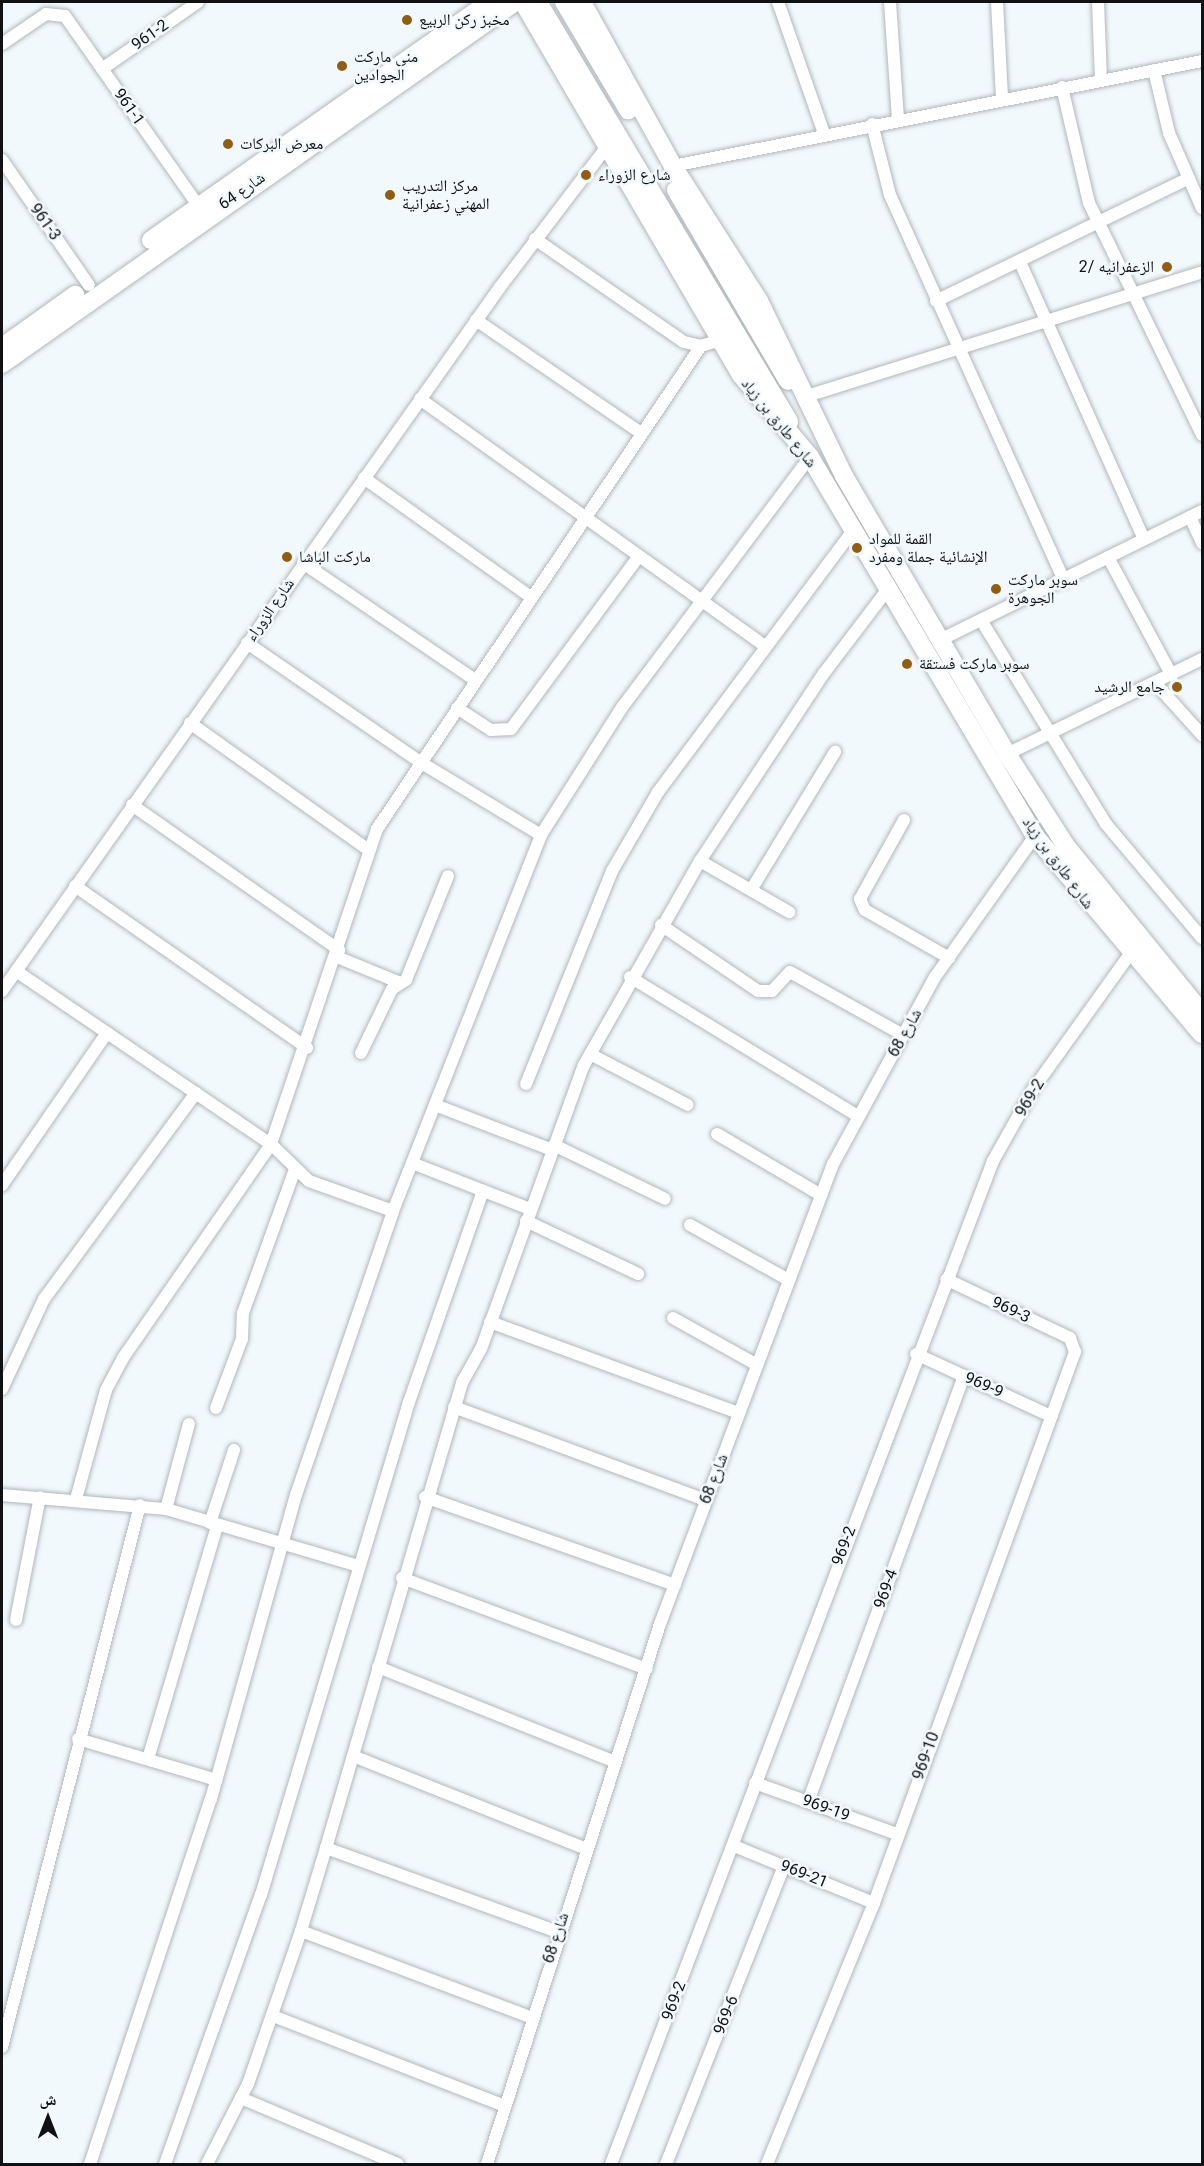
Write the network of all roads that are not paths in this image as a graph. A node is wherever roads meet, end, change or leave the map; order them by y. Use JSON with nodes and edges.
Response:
{"nodes":[{"id":1,"x":198,"y":2,"type":"edge"},
{"id":2,"x":490,"y":2,"type":"edge"},
{"id":3,"x":515,"y":2,"type":"edge"},
{"id":4,"x":523,"y":2,"type":"edge"},
{"id":5,"x":538,"y":2,"type":"edge"},
{"id":6,"x":778,"y":2,"type":"edge"},
{"id":7,"x":890,"y":2,"type":"edge"},
{"id":8,"x":997,"y":2,"type":"edge"},
{"id":9,"x":1098,"y":2,"type":"edge"},
{"id":10,"x":573,"y":6,"type":"edge"},
{"id":11,"x":2,"y":44,"type":"edge"},
{"id":12,"x":1203,"y":61,"type":"edge"},
{"id":13,"x":102,"y":69,"type":"junction"},
{"id":14,"x":1154,"y":70,"type":"junction"},
{"id":15,"x":1101,"y":80,"type":"junction"},
{"id":16,"x":1062,"y":87,"type":"junction"},
{"id":17,"x":1002,"y":99,"type":"junction"},
{"id":18,"x":898,"y":119,"type":"junction"},
{"id":19,"x":872,"y":124,"type":"junction"},
{"id":20,"x":824,"y":133,"type":"junction"},
{"id":21,"x":608,"y":145,"type":"junction"},
{"id":22,"x":2,"y":160,"type":"edge"},
{"id":23,"x":674,"y":166,"type":"junction"},
{"id":24,"x":1189,"y":178,"type":"junction"},
{"id":25,"x":199,"y":207,"type":"junction"},
{"id":26,"x":1203,"y":208,"type":"edge"},
{"id":27,"x":1101,"y":223,"type":"junction"},
{"id":28,"x":535,"y":239,"type":"junction"},
{"id":29,"x":1020,"y":262,"type":"junction"},
{"id":30,"x":1203,"y":273,"type":"edge"},
{"id":31,"x":89,"y":285,"type":"junction"},
{"id":32,"x":1136,"y":294,"type":"junction"},
{"id":33,"x":936,"y":301,"type":"junction"},
{"id":34,"x":476,"y":320,"type":"junction"},
{"id":35,"x":1050,"y":324,"type":"junction"},
{"id":36,"x":721,"y":340,"type":"junction"},
{"id":37,"x":701,"y":346,"type":"junction"},
{"id":38,"x":2,"y":347,"type":"edge"},
{"id":39,"x":958,"y":349,"type":"junction"},
{"id":40,"x":2,"y":364,"type":"edge"},
{"id":41,"x":807,"y":396,"type":"junction"},
{"id":42,"x":420,"y":399,"type":"junction"},
{"id":43,"x":641,"y":433,"type":"junction"},
{"id":44,"x":1203,"y":435,"type":"edge"},
{"id":45,"x":810,"y":457,"type":"junction"},
{"id":46,"x":844,"y":476,"type":"junction"},
{"id":47,"x":364,"y":478,"type":"junction"},
{"id":48,"x":1203,"y":511,"type":"edge"},
{"id":49,"x":585,"y":516,"type":"junction"},
{"id":50,"x":1190,"y":517,"type":"junction"},
{"id":51,"x":853,"y":530,"type":"junction"},
{"id":52,"x":1144,"y":539,"type":"junction"},
{"id":53,"x":1203,"y":543,"type":"edge"},
{"id":54,"x":639,"y":556,"type":"junction"},
{"id":55,"x":1108,"y":557,"type":"junction"},
{"id":56,"x":303,"y":563,"type":"junction"},
{"id":57,"x":1063,"y":579,"type":"junction"},
{"id":58,"x":888,"y":589,"type":"junction"},
{"id":59,"x":531,"y":597,"type":"junction"},
{"id":60,"x":702,"y":602,"type":"junction"},
{"id":61,"x":981,"y":620,"type":"junction"},
{"id":62,"x":942,"y":639,"type":"junction"},
{"id":63,"x":247,"y":643,"type":"junction"},
{"id":64,"x":765,"y":646,"type":"junction"},
{"id":65,"x":1203,"y":659,"type":"edge"},
{"id":66,"x":1172,"y":676,"type":"junction"},
{"id":67,"x":475,"y":680,"type":"junction"},
{"id":68,"x":1156,"y":684,"type":"junction"},
{"id":69,"x":456,"y":708,"type":"junction"},
{"id":70,"x":190,"y":723,"type":"junction"},
{"id":71,"x":1050,"y":734,"type":"junction"},
{"id":72,"x":1203,"y":735,"type":"edge"},
{"id":73,"x":835,"y":752,"type":"dead end"},
{"id":74,"x":1006,"y":754,"type":"junction"},
{"id":75,"x":420,"y":762,"type":"junction"},
{"id":76,"x":132,"y":805,"type":"junction"},
{"id":77,"x":904,"y":820,"type":"dead end"},
{"id":78,"x":541,"y":835,"type":"junction"},
{"id":79,"x":1035,"y":836,"type":"junction"},
{"id":80,"x":369,"y":850,"type":"junction"},
{"id":81,"x":700,"y":861,"type":"junction"},
{"id":82,"x":448,"y":876,"type":"dead end"},
{"id":83,"x":75,"y":886,"type":"junction"},
{"id":84,"x":751,"y":890,"type":"junction"},
{"id":85,"x":789,"y":912,"type":"dead end"},
{"id":86,"x":661,"y":925,"type":"junction"},
{"id":87,"x":1203,"y":938,"type":"edge"},
{"id":88,"x":338,"y":953,"type":"junction"},
{"id":89,"x":1130,"y":954,"type":"junction"},
{"id":90,"x":949,"y":958,"type":"junction"},
{"id":91,"x":16,"y":971,"type":"junction"},
{"id":92,"x":630,"y":977,"type":"junction"},
{"id":93,"x":398,"y":982,"type":"junction"},
{"id":94,"x":2,"y":991,"type":"edge"},
{"id":95,"x":1203,"y":1013,"type":"edge"},
{"id":96,"x":107,"y":1033,"type":"junction"},
{"id":97,"x":1203,"y":1034,"type":"edge"},
{"id":98,"x":903,"y":1035,"type":"junction"},
{"id":99,"x":307,"y":1048,"type":"junction"},
{"id":100,"x":361,"y":1053,"type":"dead end"},
{"id":101,"x":590,"y":1054,"type":"junction"},
{"id":102,"x":526,"y":1083,"type":"dead end"},
{"id":103,"x":196,"y":1093,"type":"junction"},
{"id":104,"x":435,"y":1105,"type":"junction"},
{"id":105,"x":688,"y":1105,"type":"dead end"},
{"id":106,"x":859,"y":1117,"type":"junction"},
{"id":107,"x":717,"y":1134,"type":"dead end"},
{"id":108,"x":271,"y":1144,"type":"junction"},
{"id":109,"x":553,"y":1148,"type":"junction"},
{"id":110,"x":412,"y":1163,"type":"junction"},
{"id":111,"x":295,"y":1169,"type":"junction"},
{"id":112,"x":2,"y":1185,"type":"edge"},
{"id":113,"x":483,"y":1191,"type":"junction"},
{"id":114,"x":822,"y":1195,"type":"junction"},
{"id":115,"x":665,"y":1199,"type":"dead end"},
{"id":116,"x":393,"y":1211,"type":"junction"},
{"id":117,"x":528,"y":1215,"type":"junction"},
{"id":118,"x":690,"y":1225,"type":"dead end"},
{"id":119,"x":638,"y":1274,"type":"dead end"},
{"id":120,"x":946,"y":1279,"type":"junction"},
{"id":121,"x":789,"y":1280,"type":"junction"},
{"id":122,"x":673,"y":1318,"type":"dead end"},
{"id":123,"x":490,"y":1322,"type":"junction"},
{"id":124,"x":1074,"y":1344,"type":"joint"},
{"id":125,"x":916,"y":1354,"type":"junction"},
{"id":126,"x":757,"y":1365,"type":"junction"},
{"id":127,"x":964,"y":1376,"type":"junction"},
{"id":128,"x":2,"y":1389,"type":"edge"},
{"id":129,"x":454,"y":1407,"type":"junction"},
{"id":130,"x":216,"y":1408,"type":"dead end"},
{"id":131,"x":739,"y":1413,"type":"junction"},
{"id":132,"x":1051,"y":1416,"type":"junction"},
{"id":133,"x":189,"y":1424,"type":"dead end"},
{"id":134,"x":234,"y":1450,"type":"dead end"},
{"id":135,"x":2,"y":1495,"type":"edge"},
{"id":136,"x":40,"y":1497,"type":"junction"},
{"id":137,"x":425,"y":1497,"type":"junction"},
{"id":138,"x":76,"y":1499,"type":"junction"},
{"id":139,"x":706,"y":1500,"type":"junction"},
{"id":140,"x":140,"y":1505,"type":"junction"},
{"id":141,"x":166,"y":1509,"type":"junction"},
{"id":142,"x":213,"y":1524,"type":"junction"},
{"id":143,"x":282,"y":1544,"type":"junction"},
{"id":144,"x":359,"y":1566,"type":"junction"},
{"id":145,"x":402,"y":1578,"type":"junction"},
{"id":146,"x":675,"y":1585,"type":"junction"},
{"id":147,"x":16,"y":1620,"type":"dead end"},
{"id":148,"x":378,"y":1666,"type":"junction"},
{"id":149,"x":647,"y":1669,"type":"junction"},
{"id":150,"x":78,"y":1739,"type":"junction"},
{"id":151,"x":353,"y":1756,"type":"junction"},
{"id":152,"x":148,"y":1759,"type":"junction"},
{"id":153,"x":615,"y":1762,"type":"junction"},
{"id":154,"x":216,"y":1780,"type":"junction"},
{"id":155,"x":755,"y":1783,"type":"junction"},
{"id":156,"x":808,"y":1802,"type":"junction"},
{"id":157,"x":897,"y":1834,"type":"junction"},
{"id":158,"x":734,"y":1846,"type":"junction"},
{"id":159,"x":326,"y":1848,"type":"junction"},
{"id":160,"x":584,"y":1848,"type":"junction"},
{"id":161,"x":784,"y":1866,"type":"junction"},
{"id":162,"x":874,"y":1903,"type":"junction"},
{"id":163,"x":301,"y":1931,"type":"junction"},
{"id":164,"x":558,"y":1932,"type":"junction"},
{"id":165,"x":273,"y":2016,"type":"junction"},
{"id":166,"x":530,"y":2017,"type":"junction"},
{"id":167,"x":2,"y":2047,"type":"edge"},
{"id":168,"x":241,"y":2098,"type":"junction"},
{"id":169,"x":503,"y":2105,"type":"junction"},
{"id":170,"x":90,"y":2164,"type":"edge"},
{"id":171,"x":165,"y":2164,"type":"edge"},
{"id":172,"x":207,"y":2164,"type":"edge"},
{"id":173,"x":398,"y":2164,"type":"edge"},
{"id":174,"x":487,"y":2164,"type":"edge"},
{"id":175,"x":611,"y":2164,"type":"edge"},
{"id":176,"x":666,"y":2164,"type":"edge"},
{"id":177,"x":767,"y":2164,"type":"edge"}],
"edges":[{"from":1,"to":13,"type":"street","name":"961-2"},
{"from":2,"to":25,"type":"main road","name":"شارع 64"},
{"from":3,"to":40,"type":"main road","name":"شارع 64"},
{"from":4,"to":21,"type":"main road","name":"شارع طارق بن زياد"},
{"from":5,"to":45,"type":"main road"},
{"from":6,"to":20,"type":"street"},
{"from":7,"to":18,"type":"street"},
{"from":8,"to":17,"type":"street"},
{"from":9,"to":15,"type":"street"},
{"from":10,"to":23,"type":"main road","name":"شارع طارق بن زياد"},
{"from":10,"to":46,"type":"main road"},
{"from":11,"to":13,"type":"street","name":"961-1"},
{"from":12,"to":14,"type":"street"},
{"from":13,"to":25,"type":"street","name":"961-1"},
{"from":14,"to":15,"type":"street"},
{"from":14,"to":24,"type":"street"},
{"from":15,"to":16,"type":"street"},
{"from":16,"to":17,"type":"street"},
{"from":16,"to":27,"type":"street"},
{"from":17,"to":18,"type":"street"},
{"from":18,"to":19,"type":"street"},
{"from":19,"to":20,"type":"street"},
{"from":19,"to":33,"type":"street"},
{"from":20,"to":23,"type":"street"},
{"from":21,"to":28,"type":"street","name":"شارع الزوراء"},
{"from":21,"to":36,"type":"main road","name":"شارع طارق بن زياد"},
{"from":22,"to":31,"type":"street","name":"961-3"},
{"from":23,"to":41,"type":"main road","name":"شارع طارق بن زياد"},
{"from":24,"to":26,"type":"street"},
{"from":24,"to":27,"type":"street"},
{"from":25,"to":31,"type":"main road","name":"شارع 64"},
{"from":27,"to":29,"type":"street"},
{"from":27,"to":32,"type":"street"},
{"from":28,"to":34,"type":"street","name":"شارع الزوراء"},
{"from":28,"to":37,"type":"street"},
{"from":29,"to":33,"type":"street"},
{"from":29,"to":35,"type":"street"},
{"from":30,"to":32,"type":"street"},
{"from":31,"to":38,"type":"main road","name":"شارع 64"},
{"from":32,"to":35,"type":"street"},
{"from":32,"to":44,"type":"street"},
{"from":33,"to":39,"type":"street"},
{"from":34,"to":42,"type":"street","name":"شارع الزوراء"},
{"from":34,"to":43,"type":"street"},
{"from":35,"to":39,"type":"street"},
{"from":35,"to":52,"type":"street"},
{"from":36,"to":37,"type":"street"},
{"from":36,"to":45,"type":"main road","name":"شارع طارق بن زياد"},
{"from":37,"to":43,"type":"street"},
{"from":39,"to":41,"type":"street"},
{"from":39,"to":57,"type":"street"},
{"from":41,"to":46,"type":"main road","name":"شارع طارق بن زياد"},
{"from":42,"to":47,"type":"street","name":"شارع الزوراء"},
{"from":42,"to":49,"type":"street"},
{"from":43,"to":49,"type":"street"},
{"from":45,"to":51,"type":"main road","name":"شارع طارق بن زياد"},
{"from":45,"to":60,"type":"street"},
{"from":46,"to":62,"type":"main road","name":"شارع طارق بن زياد"},
{"from":47,"to":56,"type":"street","name":"شارع الزوراء"},
{"from":47,"to":59,"type":"street"},
{"from":48,"to":50,"type":"street"},
{"from":49,"to":54,"type":"street"},
{"from":49,"to":59,"type":"street"},
{"from":50,"to":52,"type":"street"},
{"from":50,"to":53,"type":"street"},
{"from":51,"to":58,"type":"main road","name":"شارع طارق بن زياد"},
{"from":51,"to":64,"type":"street"},
{"from":52,"to":55,"type":"street"},
{"from":54,"to":60,"type":"street"},
{"from":54,"to":69,"type":"street"},
{"from":55,"to":57,"type":"street"},
{"from":55,"to":66,"type":"street"},
{"from":56,"to":63,"type":"street","name":"شارع الزوراء"},
{"from":56,"to":67,"type":"street"},
{"from":57,"to":61,"type":"street"},
{"from":58,"to":79,"type":"main road","name":"شارع طارق بن زياد"},
{"from":58,"to":81,"type":"street"},
{"from":59,"to":67,"type":"street"},
{"from":60,"to":64,"type":"street"},
{"from":60,"to":78,"type":"street"},
{"from":61,"to":62,"type":"street"},
{"from":61,"to":71,"type":"street"},
{"from":62,"to":74,"type":"main road","name":"شارع طارق بن زياد"},
{"from":63,"to":70,"type":"street","name":"شارع الزوراء"},
{"from":63,"to":75,"type":"street"},
{"from":64,"to":102,"type":"street"},
{"from":65,"to":66,"type":"street"},
{"from":66,"to":68,"type":"street"},
{"from":67,"to":69,"type":"street"},
{"from":68,"to":71,"type":"street"},
{"from":68,"to":72,"type":"street"},
{"from":69,"to":75,"type":"street"},
{"from":70,"to":76,"type":"street","name":"شارع الزوراء"},
{"from":70,"to":80,"type":"street"},
{"from":71,"to":74,"type":"street"},
{"from":71,"to":87,"type":"street"},
{"from":73,"to":84,"type":"street"},
{"from":74,"to":95,"type":"main road","name":"شارع طارق بن زياد"},
{"from":75,"to":78,"type":"street"},
{"from":75,"to":80,"type":"street"},
{"from":76,"to":83,"type":"street","name":"شارع الزوراء"},
{"from":76,"to":88,"type":"street"},
{"from":77,"to":90,"type":"street"},
{"from":78,"to":104,"type":"street"},
{"from":79,"to":89,"type":"main road","name":"شارع طارق بن زياد"},
{"from":79,"to":90,"type":"street","name":"شارع 68"},
{"from":80,"to":88,"type":"street"},
{"from":81,"to":84,"type":"street"},
{"from":81,"to":86,"type":"street"},
{"from":82,"to":93,"type":"street"},
{"from":83,"to":91,"type":"street","name":"شارع الزوراء"},
{"from":83,"to":99,"type":"street"},
{"from":84,"to":85,"type":"street"},
{"from":86,"to":92,"type":"street"},
{"from":86,"to":98,"type":"street"},
{"from":88,"to":93,"type":"street"},
{"from":88,"to":99,"type":"street"},
{"from":89,"to":97,"type":"main road","name":"شارع طارق بن زياد"},
{"from":89,"to":120,"type":"street","name":"969-2"},
{"from":90,"to":98,"type":"street","name":"شارع 68"},
{"from":91,"to":94,"type":"street","name":"شارع الزوراء"},
{"from":91,"to":96,"type":"street"},
{"from":92,"to":101,"type":"street"},
{"from":92,"to":106,"type":"street"},
{"from":93,"to":100,"type":"street"},
{"from":96,"to":103,"type":"street"},
{"from":96,"to":112,"type":"street"},
{"from":98,"to":106,"type":"street","name":"شارع 68"},
{"from":99,"to":108,"type":"street"},
{"from":101,"to":105,"type":"street"},
{"from":101,"to":109,"type":"street"},
{"from":103,"to":108,"type":"street"},
{"from":103,"to":128,"type":"street"},
{"from":104,"to":109,"type":"street"},
{"from":104,"to":110,"type":"street"},
{"from":106,"to":114,"type":"street","name":"شارع 68"},
{"from":107,"to":114,"type":"street"},
{"from":108,"to":111,"type":"street"},
{"from":108,"to":138,"type":"street"},
{"from":109,"to":115,"type":"street"},
{"from":109,"to":117,"type":"street"},
{"from":110,"to":113,"type":"street"},
{"from":110,"to":116,"type":"street"},
{"from":111,"to":116,"type":"street"},
{"from":111,"to":130,"type":"street"},
{"from":113,"to":117,"type":"street"},
{"from":113,"to":144,"type":"street"},
{"from":114,"to":121,"type":"street","name":"شارع 68"},
{"from":116,"to":143,"type":"street"},
{"from":117,"to":119,"type":"street"},
{"from":117,"to":123,"type":"street"},
{"from":118,"to":121,"type":"street"},
{"from":120,"to":124,"type":"street","name":"969-3"},
{"from":120,"to":125,"type":"street","name":"969-2"},
{"from":121,"to":126,"type":"street","name":"شارع 68"},
{"from":122,"to":126,"type":"street"},
{"from":123,"to":129,"type":"street"},
{"from":123,"to":131,"type":"street"},
{"from":124,"to":132,"type":"street","name":"969-10"},
{"from":125,"to":127,"type":"street","name":"969-9"},
{"from":125,"to":155,"type":"street","name":"969-2"},
{"from":126,"to":131,"type":"street","name":"شارع 68"},
{"from":127,"to":132,"type":"street","name":"969-9"},
{"from":127,"to":156,"type":"street","name":"969-4"},
{"from":129,"to":137,"type":"street"},
{"from":129,"to":139,"type":"street"},
{"from":131,"to":139,"type":"street","name":"شارع 68"},
{"from":132,"to":157,"type":"street","name":"969-10"},
{"from":133,"to":141,"type":"street"},
{"from":134,"to":142,"type":"street"},
{"from":135,"to":136,"type":"street"},
{"from":136,"to":138,"type":"street"},
{"from":136,"to":147,"type":"street"},
{"from":137,"to":145,"type":"street"},
{"from":137,"to":146,"type":"street"},
{"from":138,"to":140,"type":"street"},
{"from":139,"to":146,"type":"street","name":"شارع 68"},
{"from":140,"to":141,"type":"street"},
{"from":140,"to":150,"type":"street"},
{"from":141,"to":142,"type":"street"},
{"from":142,"to":143,"type":"street"},
{"from":142,"to":152,"type":"street"},
{"from":143,"to":144,"type":"street"},
{"from":143,"to":154,"type":"street"},
{"from":144,"to":171,"type":"street"},
{"from":145,"to":148,"type":"street"},
{"from":145,"to":149,"type":"street"},
{"from":146,"to":149,"type":"street","name":"شارع 68"},
{"from":148,"to":151,"type":"street"},
{"from":148,"to":153,"type":"street"},
{"from":149,"to":153,"type":"street","name":"شارع 68"},
{"from":150,"to":152,"type":"street"},
{"from":150,"to":167,"type":"street"},
{"from":151,"to":159,"type":"street"},
{"from":151,"to":160,"type":"street"},
{"from":152,"to":154,"type":"street"},
{"from":153,"to":160,"type":"street","name":"شارع 68"},
{"from":154,"to":170,"type":"street"},
{"from":155,"to":156,"type":"street","name":"969-19"},
{"from":155,"to":158,"type":"street","name":"969-2"},
{"from":156,"to":157,"type":"street","name":"969-19"},
{"from":157,"to":162,"type":"street","name":"969-10"},
{"from":158,"to":161,"type":"street","name":"969-21"},
{"from":158,"to":175,"type":"street","name":"969-2"},
{"from":159,"to":163,"type":"street"},
{"from":159,"to":164,"type":"street"},
{"from":160,"to":164,"type":"street","name":"شارع 68"},
{"from":161,"to":162,"type":"street","name":"969-21"},
{"from":161,"to":176,"type":"street","name":"969-6"},
{"from":162,"to":177,"type":"street","name":"969-10"},
{"from":163,"to":165,"type":"street"},
{"from":163,"to":166,"type":"street"},
{"from":164,"to":166,"type":"street","name":"شارع 68"},
{"from":165,"to":168,"type":"street"},
{"from":165,"to":169,"type":"street"},
{"from":166,"to":169,"type":"street","name":"شارع 68"},
{"from":168,"to":172,"type":"street"},
{"from":168,"to":173,"type":"street"},
{"from":169,"to":174,"type":"street","name":"شارع 68"}]}
